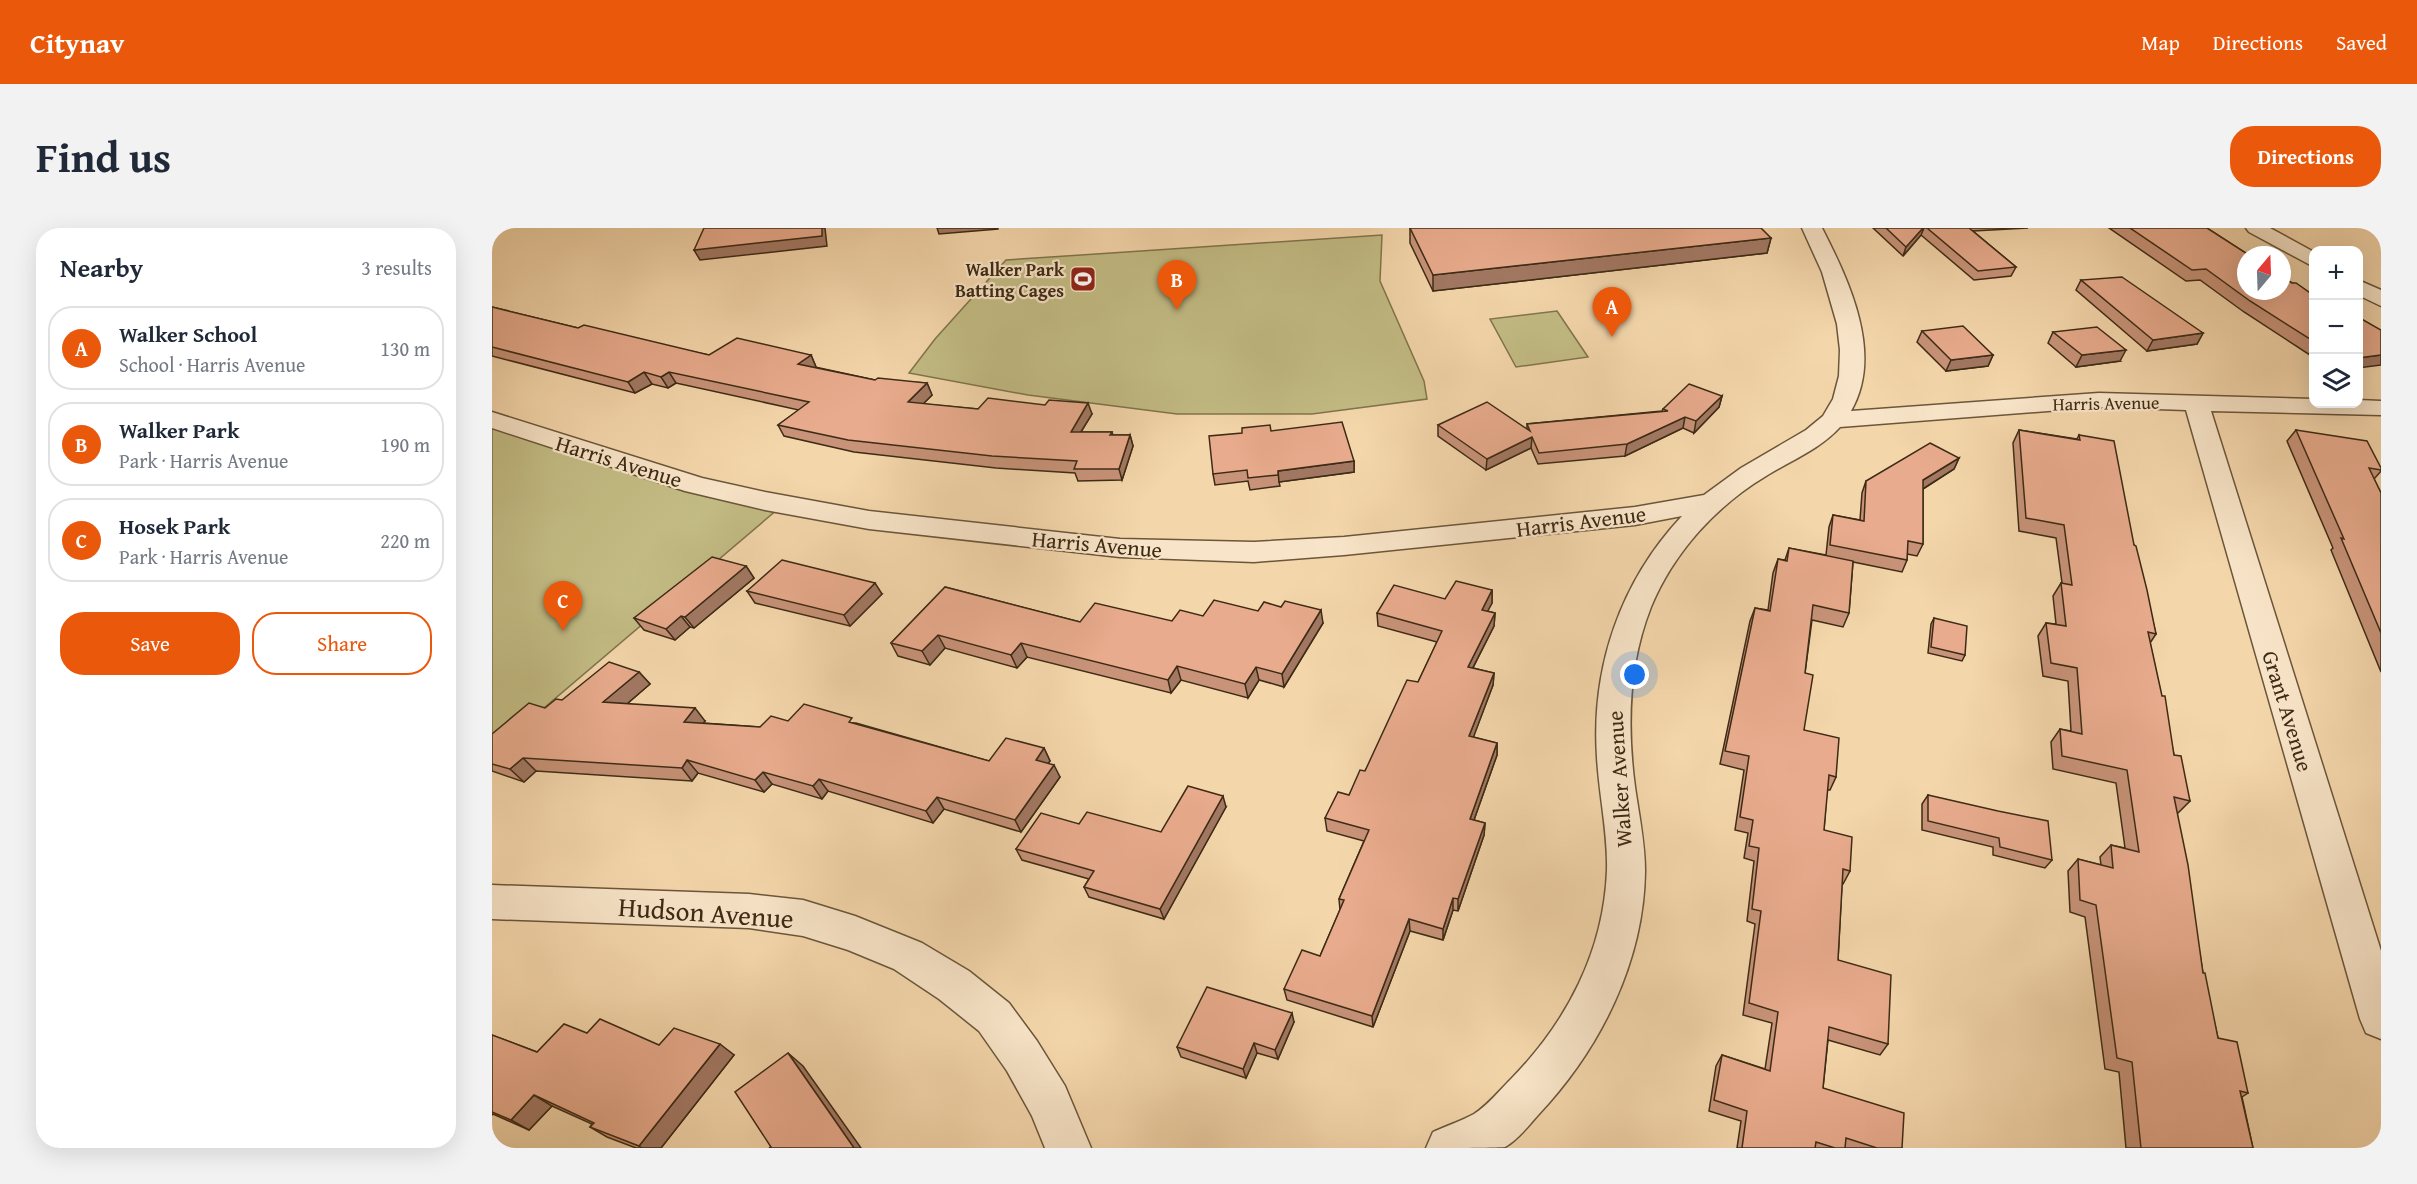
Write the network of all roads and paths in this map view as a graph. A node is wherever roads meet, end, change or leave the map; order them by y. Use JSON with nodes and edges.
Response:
{"nodes":[{"id":1,"x":1812,"y":228,"type":"edge"},
{"id":2,"x":2256,"y":228,"type":"edge"},
{"id":3,"x":2309,"y":259,"type":"edge"},
{"id":4,"x":2363,"y":289,"type":"edge"},
{"id":5,"x":2381,"y":299,"type":"edge"},
{"id":6,"x":2196,"y":403,"type":"junction"},
{"id":7,"x":2381,"y":408,"type":"edge"},
{"id":8,"x":492,"y":420,"type":"edge"},
{"id":9,"x":1833,"y":420,"type":"junction"},
{"id":10,"x":1713,"y":502,"type":"junction"},
{"id":11,"x":492,"y":902,"type":"edge"},
{"id":12,"x":2381,"y":1019,"type":"edge"},
{"id":13,"x":1068,"y":1148,"type":"edge"},
{"id":14,"x":1449,"y":1148,"type":"edge"}],
"edges":[{"from":1,"to":9,"type":"street","name":"Walker Avenue"},
{"from":2,"to":3,"type":"street"},
{"from":4,"to":5,"type":"street"},
{"from":6,"to":7,"type":"street","name":"Harris Avenue"},
{"from":6,"to":9,"type":"street","name":"Harris Avenue"},
{"from":6,"to":12,"type":"street","name":"Grant Avenue"},
{"from":8,"to":10,"type":"street","name":"Harris Avenue"},
{"from":9,"to":10,"type":"street","name":"Walker Avenue"},
{"from":10,"to":14,"type":"street","name":"Walker Avenue"},
{"from":11,"to":13,"type":"street","name":"Hudson Avenue"}]}
